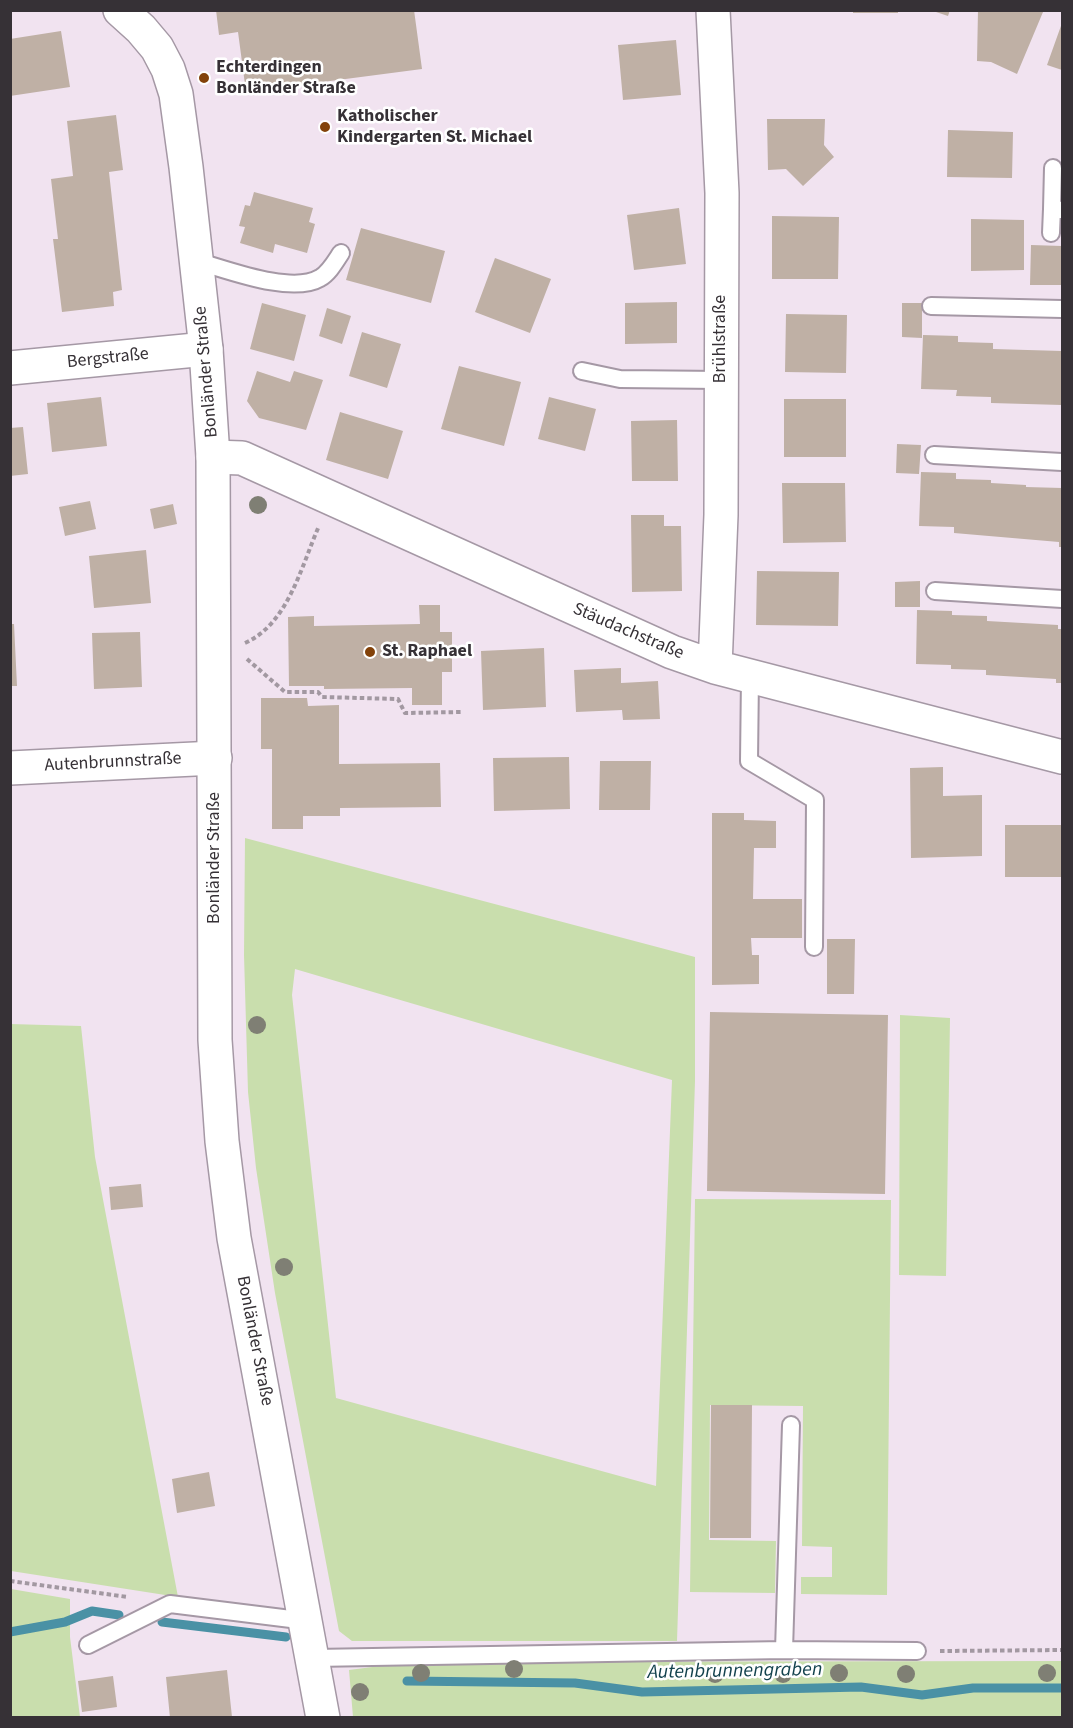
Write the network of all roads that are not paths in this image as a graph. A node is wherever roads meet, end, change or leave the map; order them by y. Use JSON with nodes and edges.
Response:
{"nodes":[{"id":1,"x":713,"y":10,"type":"edge"},
{"id":2,"x":127,"y":12,"type":"edge"},
{"id":3,"x":1053,"y":168,"type":"dead end"},
{"id":4,"x":1057,"y":210,"type":"edge"},
{"id":5,"x":1051,"y":233,"type":"dead end"},
{"id":6,"x":340,"y":253,"type":"dead end"},
{"id":7,"x":196,"y":261,"type":"junction"},
{"id":8,"x":931,"y":306,"type":"dead end"},
{"id":9,"x":1062,"y":309,"type":"edge"},
{"id":10,"x":206,"y":349,"type":"junction"},
{"id":11,"x":10,"y":368,"type":"edge"},
{"id":12,"x":582,"y":370,"type":"dead end"},
{"id":13,"x":721,"y":380,"type":"junction"},
{"id":14,"x":934,"y":455,"type":"dead end"},
{"id":15,"x":213,"y":457,"type":"junction"},
{"id":16,"x":1062,"y":462,"type":"edge"},
{"id":17,"x":935,"y":591,"type":"dead end"},
{"id":18,"x":1062,"y":599,"type":"edge"},
{"id":19,"x":715,"y":667,"type":"junction"},
{"id":20,"x":750,"y":676,"type":"junction"},
{"id":21,"x":1062,"y":757,"type":"edge"},
{"id":22,"x":215,"y":759,"type":"junction"},
{"id":23,"x":10,"y":768,"type":"edge"},
{"id":24,"x":814,"y":947,"type":"dead end"},
{"id":25,"x":791,"y":1425,"type":"dead end"},
{"id":26,"x":307,"y":1621,"type":"junction"},
{"id":27,"x":88,"y":1645,"type":"dead end"},
{"id":28,"x":784,"y":1650,"type":"junction"},
{"id":29,"x":917,"y":1651,"type":"road end"},
{"id":30,"x":314,"y":1658,"type":"junction"},
{"id":31,"x":323,"y":1718,"type":"edge"}],
"edges":[{"from":1,"to":13,"type":"street","name":"Brühlstraße"},
{"from":2,"to":7,"type":"street","name":"Bonländer Straße"},
{"from":3,"to":4,"type":"lane"},
{"from":4,"to":5,"type":"lane"},
{"from":6,"to":7,"type":"lane"},
{"from":7,"to":10,"type":"street","name":"Bonländer Straße"},
{"from":8,"to":9,"type":"lane"},
{"from":10,"to":11,"type":"street","name":"Bergstraße"},
{"from":10,"to":15,"type":"street","name":"Bonländer Straße"},
{"from":12,"to":13,"type":"lane"},
{"from":13,"to":19,"type":"street","name":"Brühlstraße"},
{"from":14,"to":16,"type":"lane"},
{"from":15,"to":19,"type":"street","name":"Stäudachstraße"},
{"from":15,"to":22,"type":"street","name":"Bonländer Straße"},
{"from":17,"to":18,"type":"lane"},
{"from":19,"to":20,"type":"street","name":"Stäudachstraße"},
{"from":20,"to":21,"type":"street","name":"Stäudachstraße"},
{"from":20,"to":24,"type":"lane"},
{"from":22,"to":23,"type":"street","name":"Autenbrunnstraße"},
{"from":22,"to":26,"type":"street","name":"Bonländer Straße"},
{"from":25,"to":28,"type":"lane"},
{"from":26,"to":27,"type":"lane"},
{"from":26,"to":30,"type":"street","name":"Bonländer Straße"},
{"from":28,"to":29,"type":"lane"},
{"from":28,"to":30,"type":"lane"},
{"from":30,"to":31,"type":"street","name":"Bonländer Straße"}]}
